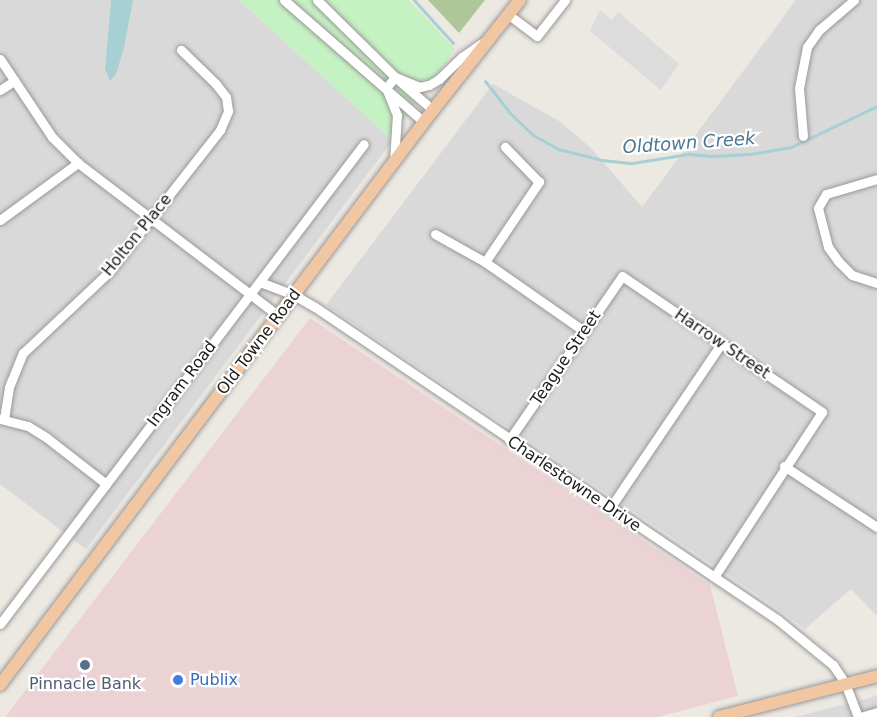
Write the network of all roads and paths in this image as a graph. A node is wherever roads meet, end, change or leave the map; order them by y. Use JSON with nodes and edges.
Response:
{"nodes":[{"id":1,"x":284,"y":0,"type":"edge"},
{"id":2,"x":316,"y":0,"type":"edge"},
{"id":3,"x":520,"y":0,"type":"edge"},
{"id":4,"x":565,"y":0,"type":"edge"},
{"id":5,"x":854,"y":0,"type":"edge"},
{"id":6,"x":509,"y":15,"type":"junction"},
{"id":7,"x":492,"y":37,"type":"junction"},
{"id":8,"x":181,"y":50,"type":"dead end"},
{"id":9,"x":0,"y":59,"type":"edge"},
{"id":10,"x":395,"y":78,"type":"junction"},
{"id":11,"x":14,"y":81,"type":"junction"},
{"id":12,"x":386,"y":88,"type":"junction"},
{"id":13,"x":0,"y":90,"type":"edge"},
{"id":14,"x":433,"y":110,"type":"junction"},
{"id":15,"x":424,"y":122,"type":"junction"},
{"id":16,"x":803,"y":136,"type":"dead end"},
{"id":17,"x":364,"y":144,"type":"dead end"},
{"id":18,"x":505,"y":147,"type":"dead end"},
{"id":19,"x":78,"y":162,"type":"junction"},
{"id":20,"x":394,"y":163,"type":"junction"},
{"id":21,"x":877,"y":178,"type":"edge"},
{"id":22,"x":152,"y":218,"type":"junction"},
{"id":23,"x":0,"y":220,"type":"edge"},
{"id":24,"x":435,"y":234,"type":"dead end"},
{"id":25,"x":485,"y":262,"type":"junction"},
{"id":26,"x":622,"y":276,"type":"joint"},
{"id":27,"x":260,"y":282,"type":"junction"},
{"id":28,"x":877,"y":283,"type":"edge"},
{"id":29,"x":251,"y":293,"type":"junction"},
{"id":30,"x":294,"y":295,"type":"junction"},
{"id":31,"x":279,"y":316,"type":"junction"},
{"id":32,"x":584,"y":332,"type":"junction"},
{"id":33,"x":721,"y":344,"type":"junction"},
{"id":34,"x":2,"y":419,"type":"edge"},
{"id":35,"x":509,"y":440,"type":"junction"},
{"id":36,"x":784,"y":466,"type":"junction"},
{"id":37,"x":106,"y":484,"type":"junction"},
{"id":38,"x":610,"y":508,"type":"junction"},
{"id":39,"x":877,"y":527,"type":"edge"},
{"id":40,"x":714,"y":577,"type":"junction"},
{"id":41,"x":0,"y":624,"type":"edge"},
{"id":42,"x":877,"y":676,"type":"edge"},
{"id":43,"x":845,"y":684,"type":"junction"},
{"id":44,"x":0,"y":685,"type":"edge"},
{"id":45,"x":877,"y":712,"type":"edge"},
{"id":46,"x":719,"y":717,"type":"edge"},
{"id":47,"x":859,"y":717,"type":"edge"}],
"edges":[{"from":1,"to":12,"type":"street"},
{"from":2,"to":10,"type":"street"},
{"from":3,"to":6,"type":"main road","name":"Old Towne Road"},
{"from":4,"to":6,"type":"street"},
{"from":5,"to":16,"type":"street"},
{"from":6,"to":7,"type":"main road","name":"Old Towne Road"},
{"from":7,"to":10,"type":"street"},
{"from":7,"to":14,"type":"main road","name":"Old Towne Road"},
{"from":8,"to":22,"type":"street","name":"Holton Place"},
{"from":9,"to":11,"type":"street"},
{"from":10,"to":12,"type":"street"},
{"from":10,"to":14,"type":"street"},
{"from":11,"to":13,"type":"street"},
{"from":11,"to":19,"type":"street"},
{"from":12,"to":15,"type":"street"},
{"from":12,"to":20,"type":"street"},
{"from":14,"to":15,"type":"main road","name":"Old Towne Road"},
{"from":15,"to":20,"type":"main road","name":"Old Towne Road"},
{"from":17,"to":27,"type":"street","name":"Ingram Road"},
{"from":18,"to":25,"type":"street"},
{"from":19,"to":22,"type":"street"},
{"from":19,"to":23,"type":"street"},
{"from":20,"to":30,"type":"main road","name":"Old Towne Road"},
{"from":21,"to":28,"type":"street"},
{"from":22,"to":29,"type":"street"},
{"from":22,"to":34,"type":"street","name":"Holton Place"},
{"from":24,"to":25,"type":"street"},
{"from":25,"to":32,"type":"street"},
{"from":26,"to":32,"type":"street","name":"Teague Street"},
{"from":26,"to":33,"type":"street","name":"Harrow Street"},
{"from":27,"to":29,"type":"street","name":"Ingram Road"},
{"from":27,"to":30,"type":"street","name":"Charlestowne Drive"},
{"from":29,"to":31,"type":"street"},
{"from":29,"to":37,"type":"street","name":"Ingram Road"},
{"from":30,"to":31,"type":"main road","name":"Old Towne Road"},
{"from":30,"to":35,"type":"street","name":"Charlestowne Drive"},
{"from":31,"to":44,"type":"main road","name":"Old Towne Road"},
{"from":32,"to":35,"type":"street","name":"Teague Street"},
{"from":33,"to":36,"type":"street","name":"Harrow Street"},
{"from":33,"to":38,"type":"street"},
{"from":34,"to":37,"type":"street"},
{"from":35,"to":38,"type":"street","name":"Charlestowne Drive"},
{"from":36,"to":39,"type":"street"},
{"from":36,"to":40,"type":"street"},
{"from":37,"to":41,"type":"street","name":"Ingram Road"},
{"from":38,"to":40,"type":"street","name":"Charlestowne Drive"},
{"from":40,"to":43,"type":"street","name":"Charlestowne Drive"},
{"from":42,"to":43,"type":"main road"},
{"from":43,"to":46,"type":"main road"},
{"from":43,"to":47,"type":"street","name":"Charlestowne Drive"},
{"from":45,"to":47,"type":"street"}]}
